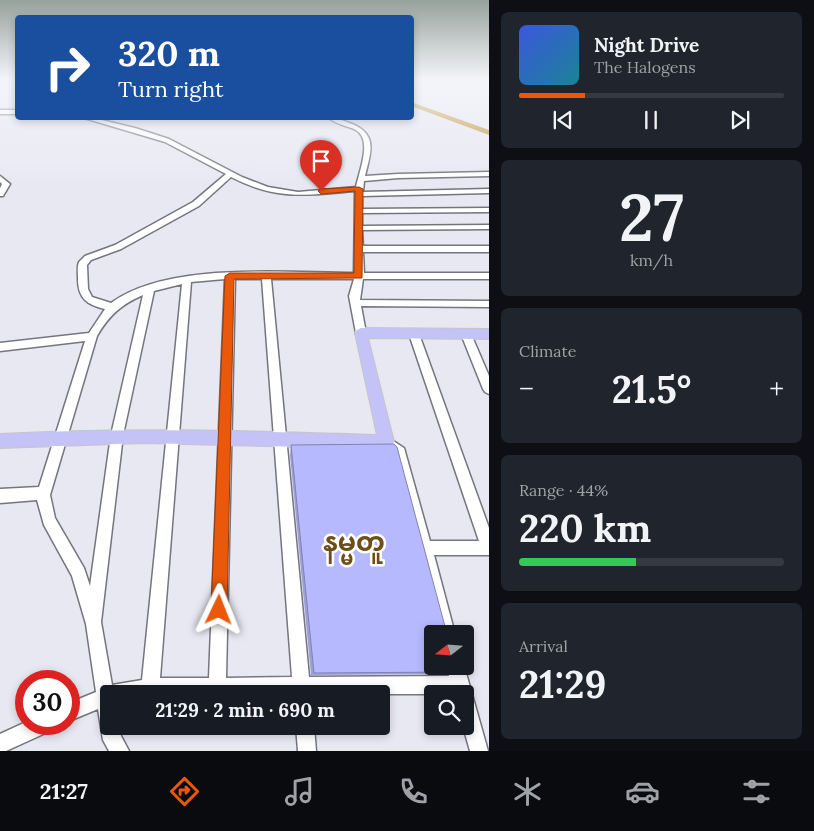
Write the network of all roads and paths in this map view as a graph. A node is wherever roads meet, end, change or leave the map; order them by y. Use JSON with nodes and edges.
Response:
{"nodes":[{"id":1,"x":94,"y":120,"type":"edge"},
{"id":2,"x":337,"y":120,"type":"edge"},
{"id":3,"x":231,"y":173,"type":"junction"},
{"id":4,"x":489,"y":176,"type":"edge"},
{"id":5,"x":0,"y":178,"type":"edge"},
{"id":6,"x":361,"y":178,"type":"junction"},
{"id":7,"x":359,"y":191,"type":"junction"},
{"id":8,"x":485,"y":192,"type":"edge"},
{"id":9,"x":0,"y":194,"type":"edge"},
{"id":10,"x":489,"y":202,"type":"edge"},
{"id":11,"x":489,"y":210,"type":"edge"},
{"id":12,"x":358,"y":211,"type":"junction"},
{"id":13,"x":489,"y":227,"type":"edge"},
{"id":14,"x":358,"y":228,"type":"junction"},
{"id":15,"x":359,"y":249,"type":"junction"},
{"id":16,"x":489,"y":249,"type":"edge"},
{"id":17,"x":230,"y":276,"type":"junction"},
{"id":18,"x":266,"y":276,"type":"junction"},
{"id":19,"x":359,"y":276,"type":"junction"},
{"id":20,"x":489,"y":276,"type":"edge"},
{"id":21,"x":187,"y":280,"type":"junction"},
{"id":22,"x":149,"y":290,"type":"junction"},
{"id":23,"x":356,"y":303,"type":"junction"},
{"id":24,"x":489,"y":304,"type":"edge"},
{"id":25,"x":112,"y":307,"type":"junction"},
{"id":26,"x":361,"y":333,"type":"junction"},
{"id":27,"x":414,"y":334,"type":"junction"},
{"id":28,"x":466,"y":334,"type":"junction"},
{"id":29,"x":489,"y":334,"type":"edge"},
{"id":30,"x":92,"y":336,"type":"junction"},
{"id":31,"x":0,"y":347,"type":"edge"},
{"id":32,"x":486,"y":376,"type":"edge"},
{"id":33,"x":489,"y":389,"type":"edge"},
{"id":34,"x":116,"y":435,"type":"junction"},
{"id":35,"x":60,"y":436,"type":"junction"},
{"id":36,"x":172,"y":437,"type":"junction"},
{"id":37,"x":225,"y":438,"type":"junction"},
{"id":38,"x":280,"y":438,"type":"junction"},
{"id":39,"x":0,"y":441,"type":"edge"},
{"id":40,"x":386,"y":442,"type":"junction"},
{"id":41,"x":44,"y":493,"type":"junction"},
{"id":42,"x":0,"y":496,"type":"edge"},
{"id":43,"x":425,"y":548,"type":"junction"},
{"id":44,"x":489,"y":548,"type":"edge"},
{"id":45,"x":94,"y":624,"type":"junction"},
{"id":46,"x":445,"y":625,"type":"edge"},
{"id":47,"x":108,"y":685,"type":"edge"},
{"id":48,"x":150,"y":685,"type":"edge"},
{"id":49,"x":217,"y":685,"type":"edge"},
{"id":50,"x":302,"y":685,"type":"edge"},
{"id":51,"x":390,"y":692,"type":"edge"},
{"id":52,"x":424,"y":692,"type":"edge"},
{"id":53,"x":100,"y":698,"type":"edge"},
{"id":54,"x":80,"y":707,"type":"edge"},
{"id":55,"x":474,"y":733,"type":"edge"},
{"id":56,"x":19,"y":735,"type":"edge"},
{"id":57,"x":111,"y":735,"type":"edge"},
{"id":58,"x":306,"y":735,"type":"edge"},
{"id":59,"x":0,"y":744,"type":"edge"},
{"id":60,"x":120,"y":751,"type":"edge"},
{"id":61,"x":307,"y":751,"type":"edge"},
{"id":62,"x":479,"y":751,"type":"edge"}],
"edges":[{"from":1,"to":3,"type":"street"},
{"from":2,"to":6,"type":"street"},
{"from":3,"to":7,"type":"street"},
{"from":3,"to":25,"type":"street"},
{"from":4,"to":6,"type":"street"},
{"from":5,"to":9,"type":"street"},
{"from":6,"to":7,"type":"street"},
{"from":7,"to":8,"type":"street"},
{"from":7,"to":12,"type":"street"},
{"from":8,"to":10,"type":"street"},
{"from":11,"to":12,"type":"street"},
{"from":12,"to":14,"type":"street"},
{"from":13,"to":14,"type":"street"},
{"from":14,"to":15,"type":"street"},
{"from":15,"to":16,"type":"street"},
{"from":15,"to":19,"type":"street"},
{"from":17,"to":18,"type":"street"},
{"from":17,"to":21,"type":"street"},
{"from":17,"to":37,"type":"street"},
{"from":18,"to":19,"type":"street"},
{"from":18,"to":38,"type":"street"},
{"from":19,"to":20,"type":"street"},
{"from":19,"to":23,"type":"street"},
{"from":21,"to":22,"type":"street"},
{"from":21,"to":36,"type":"street"},
{"from":22,"to":25,"type":"street"},
{"from":22,"to":34,"type":"street"},
{"from":23,"to":24,"type":"street"},
{"from":23,"to":26,"type":"street"},
{"from":25,"to":30,"type":"street"},
{"from":26,"to":27,"type":"main road"},
{"from":26,"to":40,"type":"main road"},
{"from":27,"to":28,"type":"main road"},
{"from":27,"to":44,"type":"street"},
{"from":28,"to":29,"type":"main road"},
{"from":28,"to":32,"type":"street"},
{"from":30,"to":31,"type":"street"},
{"from":30,"to":35,"type":"street"},
{"from":32,"to":33,"type":"street"},
{"from":34,"to":35,"type":"main road"},
{"from":34,"to":36,"type":"main road"},
{"from":34,"to":45,"type":"street"},
{"from":35,"to":39,"type":"main road"},
{"from":35,"to":41,"type":"street"},
{"from":36,"to":37,"type":"main road"},
{"from":36,"to":48,"type":"street"},
{"from":37,"to":38,"type":"main road"},
{"from":37,"to":49,"type":"street"},
{"from":38,"to":40,"type":"main road"},
{"from":38,"to":50,"type":"street"},
{"from":40,"to":43,"type":"street"},
{"from":41,"to":42,"type":"street"},
{"from":41,"to":45,"type":"street"},
{"from":43,"to":44,"type":"street"},
{"from":43,"to":46,"type":"street"},
{"from":45,"to":47,"type":"street"},
{"from":51,"to":52,"type":"street"},
{"from":53,"to":54,"type":"street"},
{"from":55,"to":62,"type":"street"},
{"from":56,"to":59,"type":"street"},
{"from":57,"to":60,"type":"street"},
{"from":58,"to":61,"type":"street"}]}
